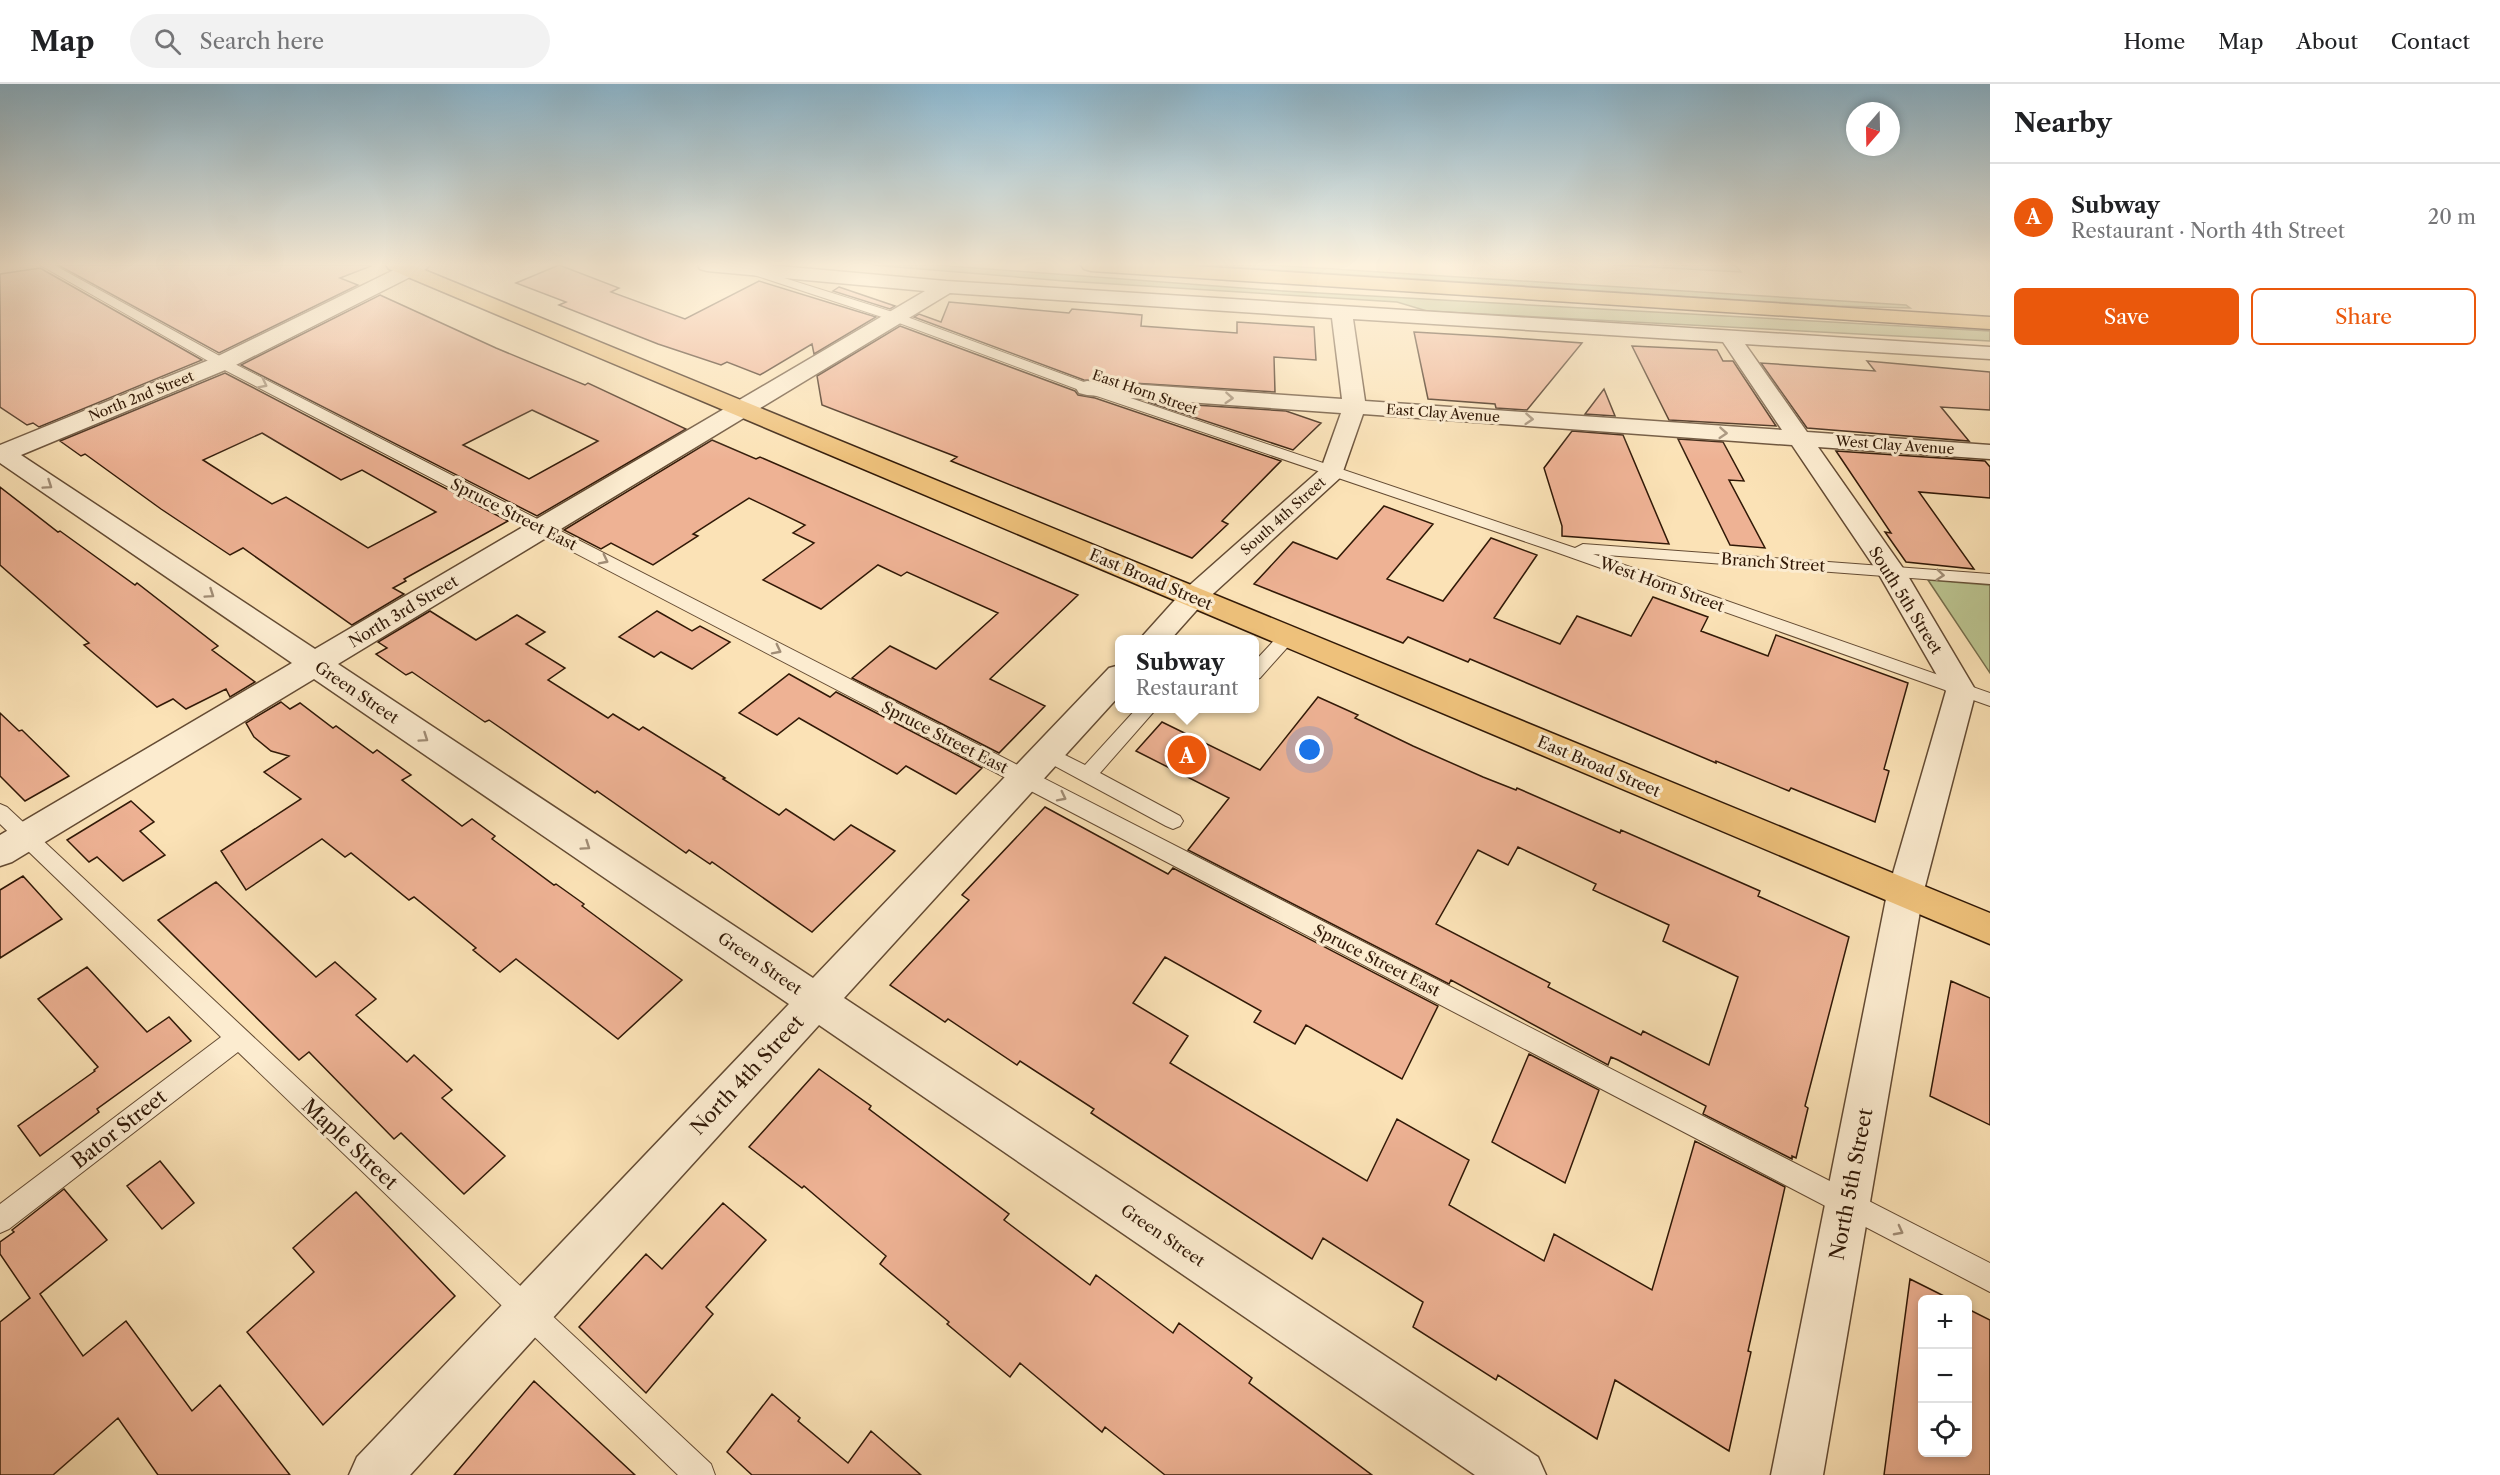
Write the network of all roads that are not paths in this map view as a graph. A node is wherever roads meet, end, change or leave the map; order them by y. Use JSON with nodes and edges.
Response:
{"nodes":[{"id":1,"x":163,"y":330,"type":"edge"},
{"id":2,"x":286,"y":330,"type":"edge"},
{"id":3,"x":558,"y":330,"type":"edge"},
{"id":4,"x":873,"y":330,"type":"edge"},
{"id":5,"x":930,"y":330,"type":"edge"},
{"id":6,"x":1344,"y":330,"type":"edge"},
{"id":7,"x":1615,"y":330,"type":"edge"},
{"id":8,"x":1730,"y":337,"type":"junction"},
{"id":9,"x":1990,"y":353,"type":"edge"},
{"id":10,"x":222,"y":363,"type":"junction"},
{"id":11,"x":1087,"y":388,"type":"junction"},
{"id":12,"x":1354,"y":407,"type":"junction"},
{"id":13,"x":743,"y":408,"type":"junction"},
{"id":14,"x":1800,"y":439,"type":"junction"},
{"id":15,"x":1990,"y":452,"type":"edge"},
{"id":16,"x":1,"y":453,"type":"edge"},
{"id":17,"x":1332,"y":472,"type":"junction"},
{"id":18,"x":542,"y":528,"type":"junction"},
{"id":19,"x":1556,"y":547,"type":"junction"},
{"id":20,"x":1891,"y":571,"type":"junction"},
{"id":21,"x":1990,"y":579,"type":"edge"},
{"id":22,"x":1193,"y":597,"type":"junction"},
{"id":23,"x":1157,"y":635,"type":"edge"},
{"id":24,"x":1288,"y":636,"type":"junction"},
{"id":25,"x":315,"y":664,"type":"junction"},
{"id":26,"x":1259,"y":668,"type":"edge"},
{"id":27,"x":1115,"y":679,"type":"edge"},
{"id":28,"x":1976,"y":696,"type":"edge"},
{"id":29,"x":1143,"y":713,"type":"edge"},
{"id":30,"x":1036,"y":766,"type":"junction"},
{"id":31,"x":1087,"y":775,"type":"junction"},
{"id":32,"x":0,"y":812,"type":"edge"},
{"id":33,"x":1173,"y":821,"type":"dead end"},
{"id":34,"x":25,"y":837,"type":"junction"},
{"id":35,"x":0,"y":852,"type":"edge"},
{"id":36,"x":1905,"y":894,"type":"junction"},
{"id":37,"x":1990,"y":929,"type":"edge"},
{"id":38,"x":816,"y":1001,"type":"junction"},
{"id":39,"x":238,"y":1038,"type":"junction"},
{"id":40,"x":1848,"y":1204,"type":"junction"},
{"id":41,"x":0,"y":1220,"type":"edge"},
{"id":42,"x":1990,"y":1278,"type":"edge"},
{"id":43,"x":527,"y":1311,"type":"junction"},
{"id":44,"x":375,"y":1475,"type":"edge"},
{"id":45,"x":700,"y":1475,"type":"edge"},
{"id":46,"x":1520,"y":1475,"type":"edge"},
{"id":47,"x":1797,"y":1475,"type":"edge"}],
"edges":[{"from":1,"to":10,"type":"lane","name":"Spruce Street East"},
{"from":2,"to":10,"type":"street","name":"North 2nd Street"},
{"from":3,"to":13,"type":"main road","name":"East Broad Street"},
{"from":4,"to":13,"type":"street","name":"North 3rd Street"},
{"from":5,"to":11,"type":"lane","name":"East Horn Street"},
{"from":6,"to":12,"type":"street","name":"South 4th Street"},
{"from":7,"to":8,"type":"street"},
{"from":8,"to":9,"type":"street"},
{"from":8,"to":14,"type":"street","name":"South 5th Street"},
{"from":10,"to":16,"type":"street","name":"North 2nd Street"},
{"from":10,"to":18,"type":"lane","name":"Spruce Street East","one_way":true},
{"from":11,"to":12,"type":"street","name":"East Clay Avenue","one_way":true},
{"from":11,"to":17,"type":"lane","name":"East Horn Street"},
{"from":12,"to":14,"type":"street","name":"East Clay Avenue","one_way":true},
{"from":12,"to":17,"type":"street","name":"South 4th Street"},
{"from":13,"to":18,"type":"street","name":"North 3rd Street"},
{"from":13,"to":22,"type":"main road","name":"East Broad Street"},
{"from":14,"to":15,"type":"street","name":"West Clay Avenue"},
{"from":14,"to":20,"type":"street","name":"South 5th Street"},
{"from":16,"to":25,"type":"street","name":"Green Street","one_way":true},
{"from":17,"to":19,"type":"lane","name":"West Horn Street"},
{"from":17,"to":22,"type":"street","name":"South 4th Street"},
{"from":18,"to":25,"type":"street","name":"North 3rd Street"},
{"from":18,"to":30,"type":"lane","name":"Spruce Street East","one_way":true},
{"from":19,"to":20,"type":"lane","name":"Branch Street"},
{"from":19,"to":28,"type":"lane","name":"West Horn Street"},
{"from":20,"to":21,"type":"lane","name":"Branch Street","one_way":true},
{"from":20,"to":28,"type":"street","name":"South 5th Street"},
{"from":22,"to":23,"type":"street"},
{"from":22,"to":24,"type":"main road","name":"East Broad Street"},
{"from":24,"to":26,"type":"lane"},
{"from":24,"to":36,"type":"main road","name":"East Broad Street"},
{"from":25,"to":34,"type":"street","name":"North 3rd Street"},
{"from":25,"to":38,"type":"street","name":"Green Street","one_way":true},
{"from":27,"to":30,"type":"street","name":"North 4th Street"},
{"from":28,"to":36,"type":"street"},
{"from":29,"to":31,"type":"lane"},
{"from":30,"to":31,"type":"lane"},
{"from":30,"to":38,"type":"street","name":"North 4th Street"},
{"from":30,"to":40,"type":"lane","name":"Spruce Street East","one_way":true},
{"from":31,"to":33,"type":"lane"},
{"from":32,"to":34,"type":"lane","name":"Maple Street"},
{"from":34,"to":35,"type":"street","name":"North 3rd Street"},
{"from":34,"to":39,"type":"lane","name":"Maple Street"},
{"from":36,"to":37,"type":"main road","name":"East Broad Street"},
{"from":36,"to":40,"type":"street","name":"North 5th Street"},
{"from":38,"to":43,"type":"street","name":"North 4th Street"},
{"from":38,"to":46,"type":"street","name":"Green Street"},
{"from":39,"to":41,"type":"lane","name":"Bator Street"},
{"from":39,"to":43,"type":"lane","name":"Maple Street"},
{"from":40,"to":42,"type":"lane","name":"Spruce Street East","one_way":true},
{"from":40,"to":47,"type":"street","name":"North 5th Street"},
{"from":43,"to":44,"type":"street","name":"North 4th Street"},
{"from":43,"to":45,"type":"lane","name":"Maple Street"}]}
